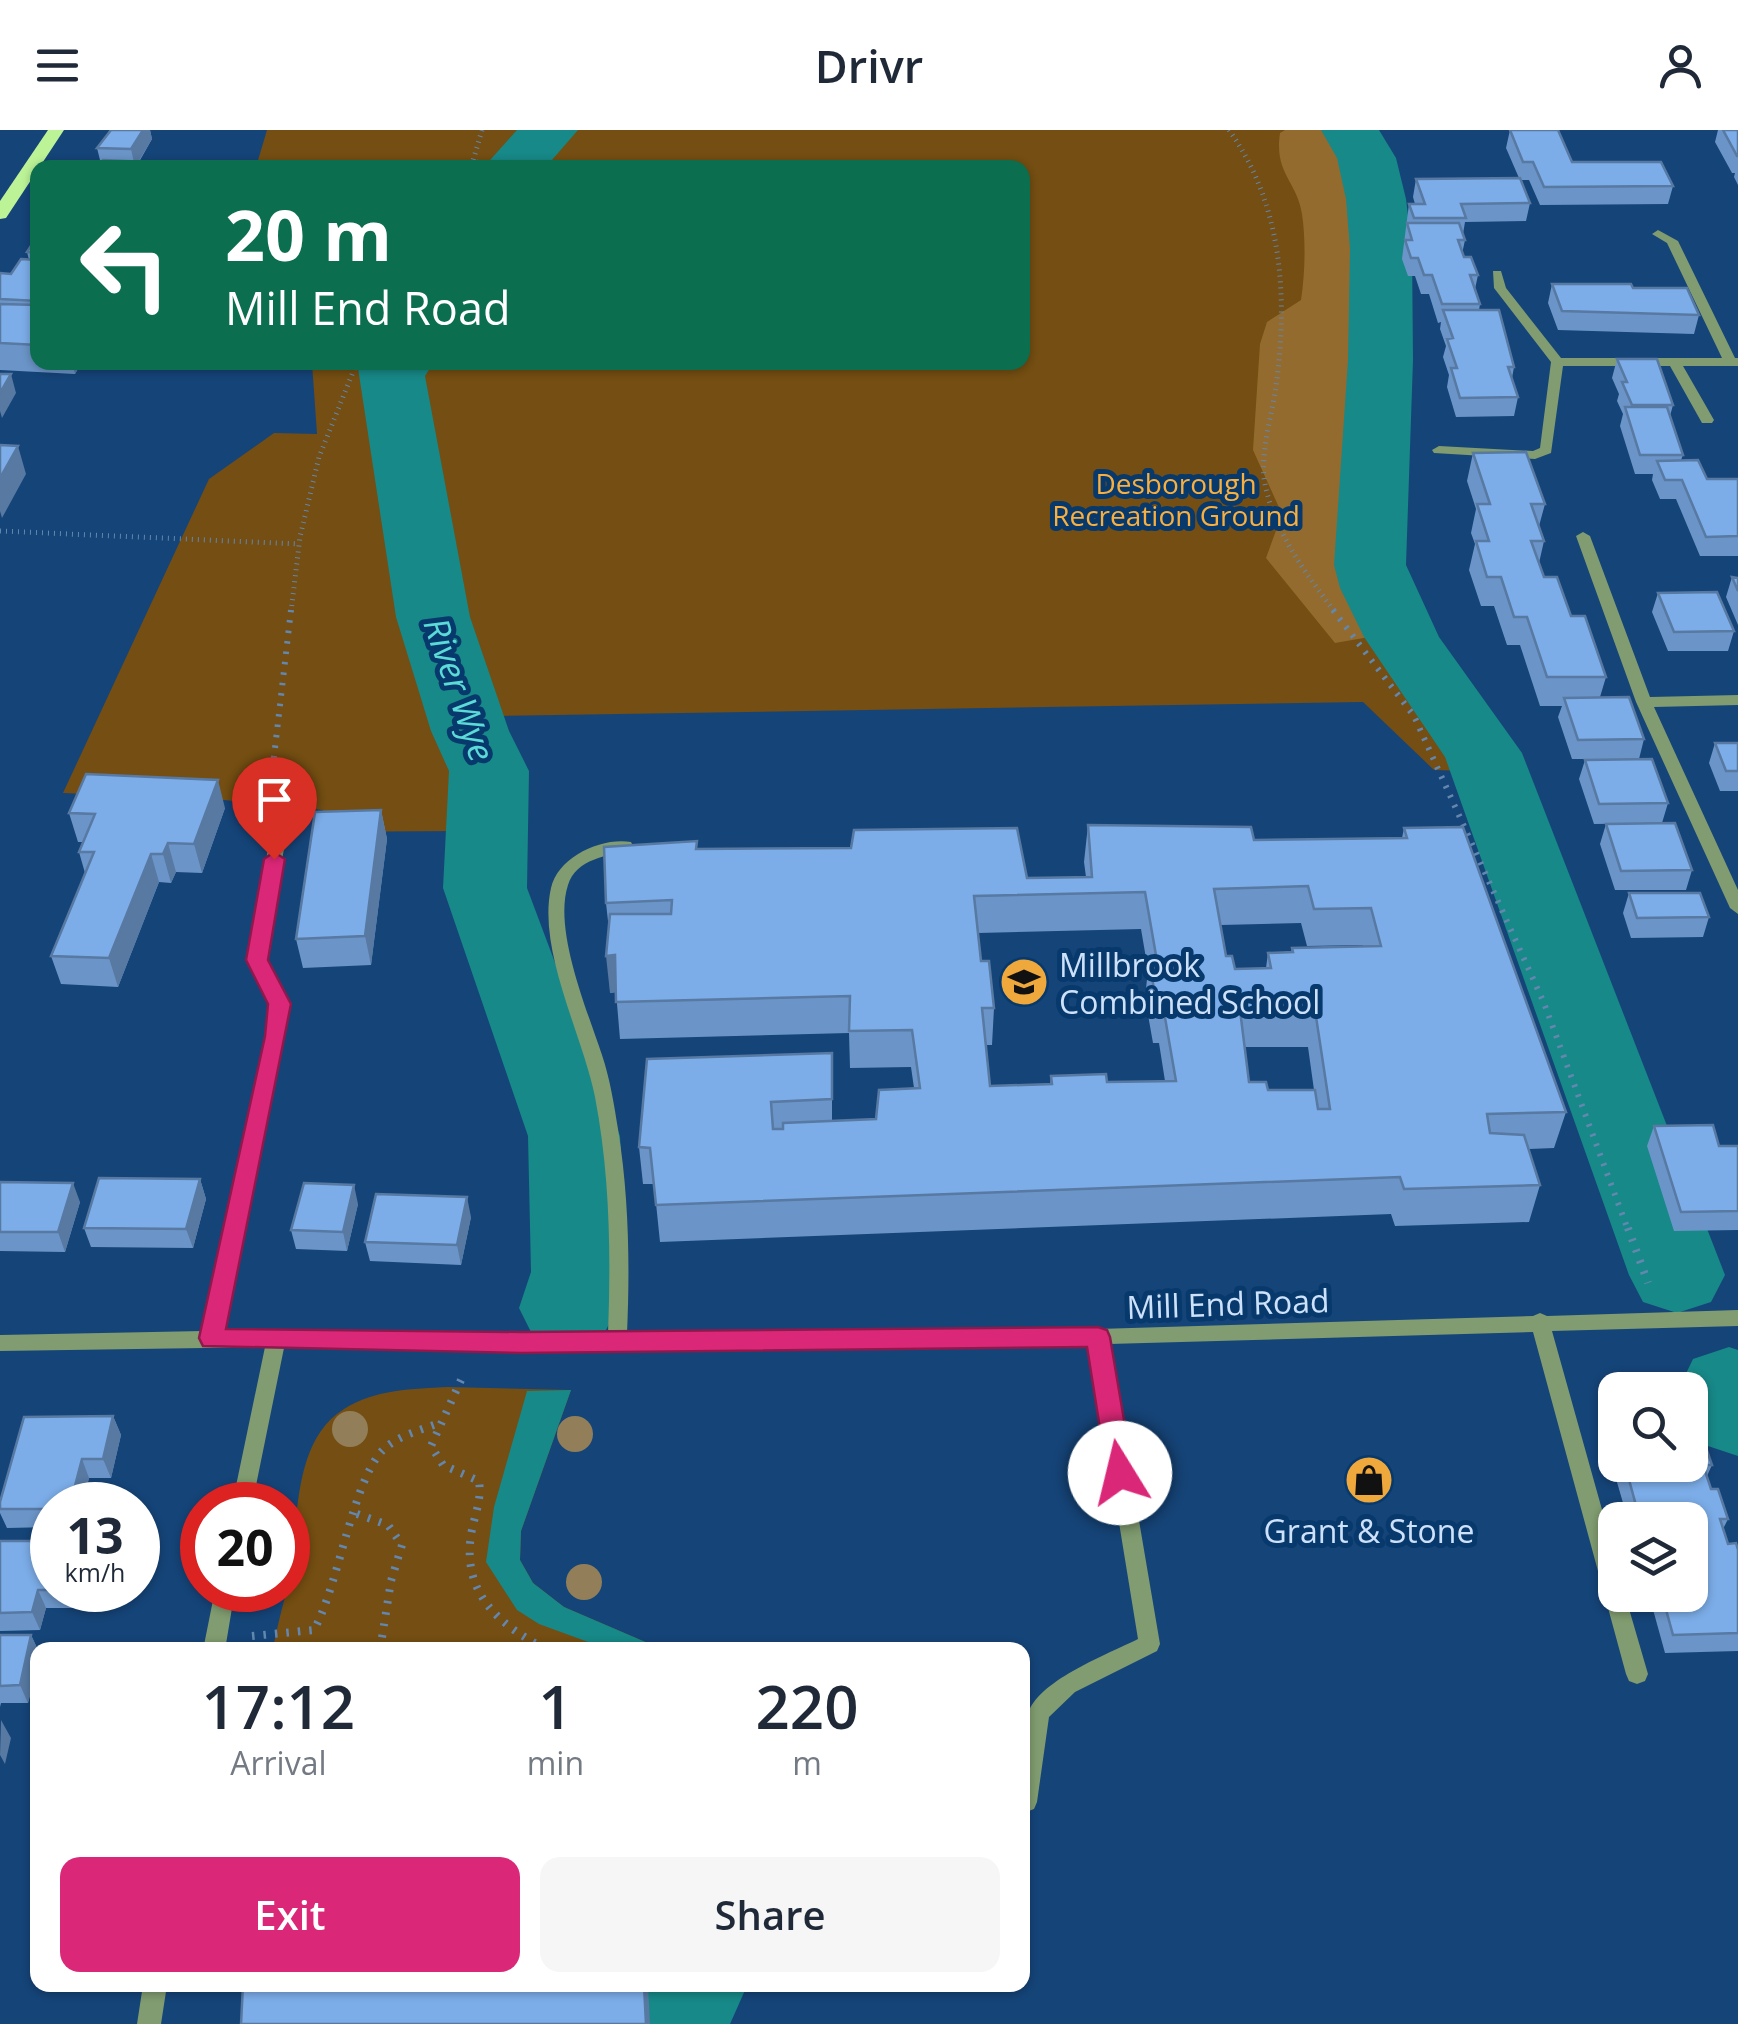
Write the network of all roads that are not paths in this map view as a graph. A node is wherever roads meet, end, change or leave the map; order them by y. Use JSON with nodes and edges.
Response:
{"nodes":[{"id":1,"x":56,"y":130,"type":"edge"},
{"id":2,"x":36,"y":160,"type":"edge"},
{"id":3,"x":30,"y":169,"type":"edge"},
{"id":4,"x":0,"y":214,"type":"edge"},
{"id":5,"x":1658,"y":234,"type":"dead end"},
{"id":6,"x":1497,"y":274,"type":"dead end"},
{"id":7,"x":1557,"y":362,"type":"junction"},
{"id":8,"x":1674,"y":362,"type":"junction"},
{"id":9,"x":1734,"y":362,"type":"edge"},
{"id":10,"x":1708,"y":420,"type":"dead end"},
{"id":11,"x":1439,"y":450,"type":"dead end"},
{"id":12,"x":1583,"y":536,"type":"dead end"},
{"id":13,"x":1738,"y":700,"type":"edge"},
{"id":14,"x":1644,"y":702,"type":"junction"},
{"id":15,"x":280,"y":825,"type":"road end"},
{"id":16,"x":647,"y":845,"type":"edge"},
{"id":17,"x":1738,"y":908,"type":"edge"},
{"id":18,"x":1738,"y":1318,"type":"edge"},
{"id":19,"x":1540,"y":1322,"type":"junction"},
{"id":20,"x":1098,"y":1337,"type":"junction"},
{"id":21,"x":212,"y":1338,"type":"junction"},
{"id":22,"x":276,"y":1341,"type":"junction"},
{"id":23,"x":617,"y":1342,"type":"junction"},
{"id":24,"x":0,"y":1343,"type":"edge"},
{"id":25,"x":247,"y":1482,"type":"edge"},
{"id":26,"x":1598,"y":1532,"type":"edge"},
{"id":27,"x":221,"y":1612,"type":"edge"},
{"id":28,"x":1620,"y":1612,"type":"edge"},
{"id":29,"x":215,"y":1642,"type":"edge"},
{"id":30,"x":1637,"y":1674,"type":"dead end"},
{"id":31,"x":1030,"y":1772,"type":"edge"},
{"id":32,"x":155,"y":1992,"type":"edge"},
{"id":33,"x":149,"y":2024,"type":"edge"}],
"edges":[{"from":1,"to":2,"type":"main road"},
{"from":3,"to":4,"type":"main road"},
{"from":5,"to":9,"type":"street"},
{"from":6,"to":7,"type":"street"},
{"from":7,"to":8,"type":"street"},
{"from":7,"to":11,"type":"street"},
{"from":8,"to":9,"type":"street"},
{"from":8,"to":10,"type":"street"},
{"from":12,"to":14,"type":"street"},
{"from":13,"to":14,"type":"street"},
{"from":14,"to":17,"type":"street"},
{"from":15,"to":21,"type":"street"},
{"from":16,"to":23,"type":"street"},
{"from":18,"to":19,"type":"street","name":"Mill End Road"},
{"from":19,"to":20,"type":"street","name":"Mill End Road"},
{"from":19,"to":26,"type":"street"},
{"from":20,"to":23,"type":"street","name":"Mill End Road"},
{"from":20,"to":31,"type":"street"},
{"from":21,"to":22,"type":"street","name":"Mill End Road"},
{"from":21,"to":24,"type":"street","name":"Mill End Road"},
{"from":22,"to":23,"type":"street","name":"Mill End Road"},
{"from":22,"to":25,"type":"street"},
{"from":27,"to":29,"type":"street"},
{"from":28,"to":30,"type":"street"},
{"from":32,"to":33,"type":"street"}]}
